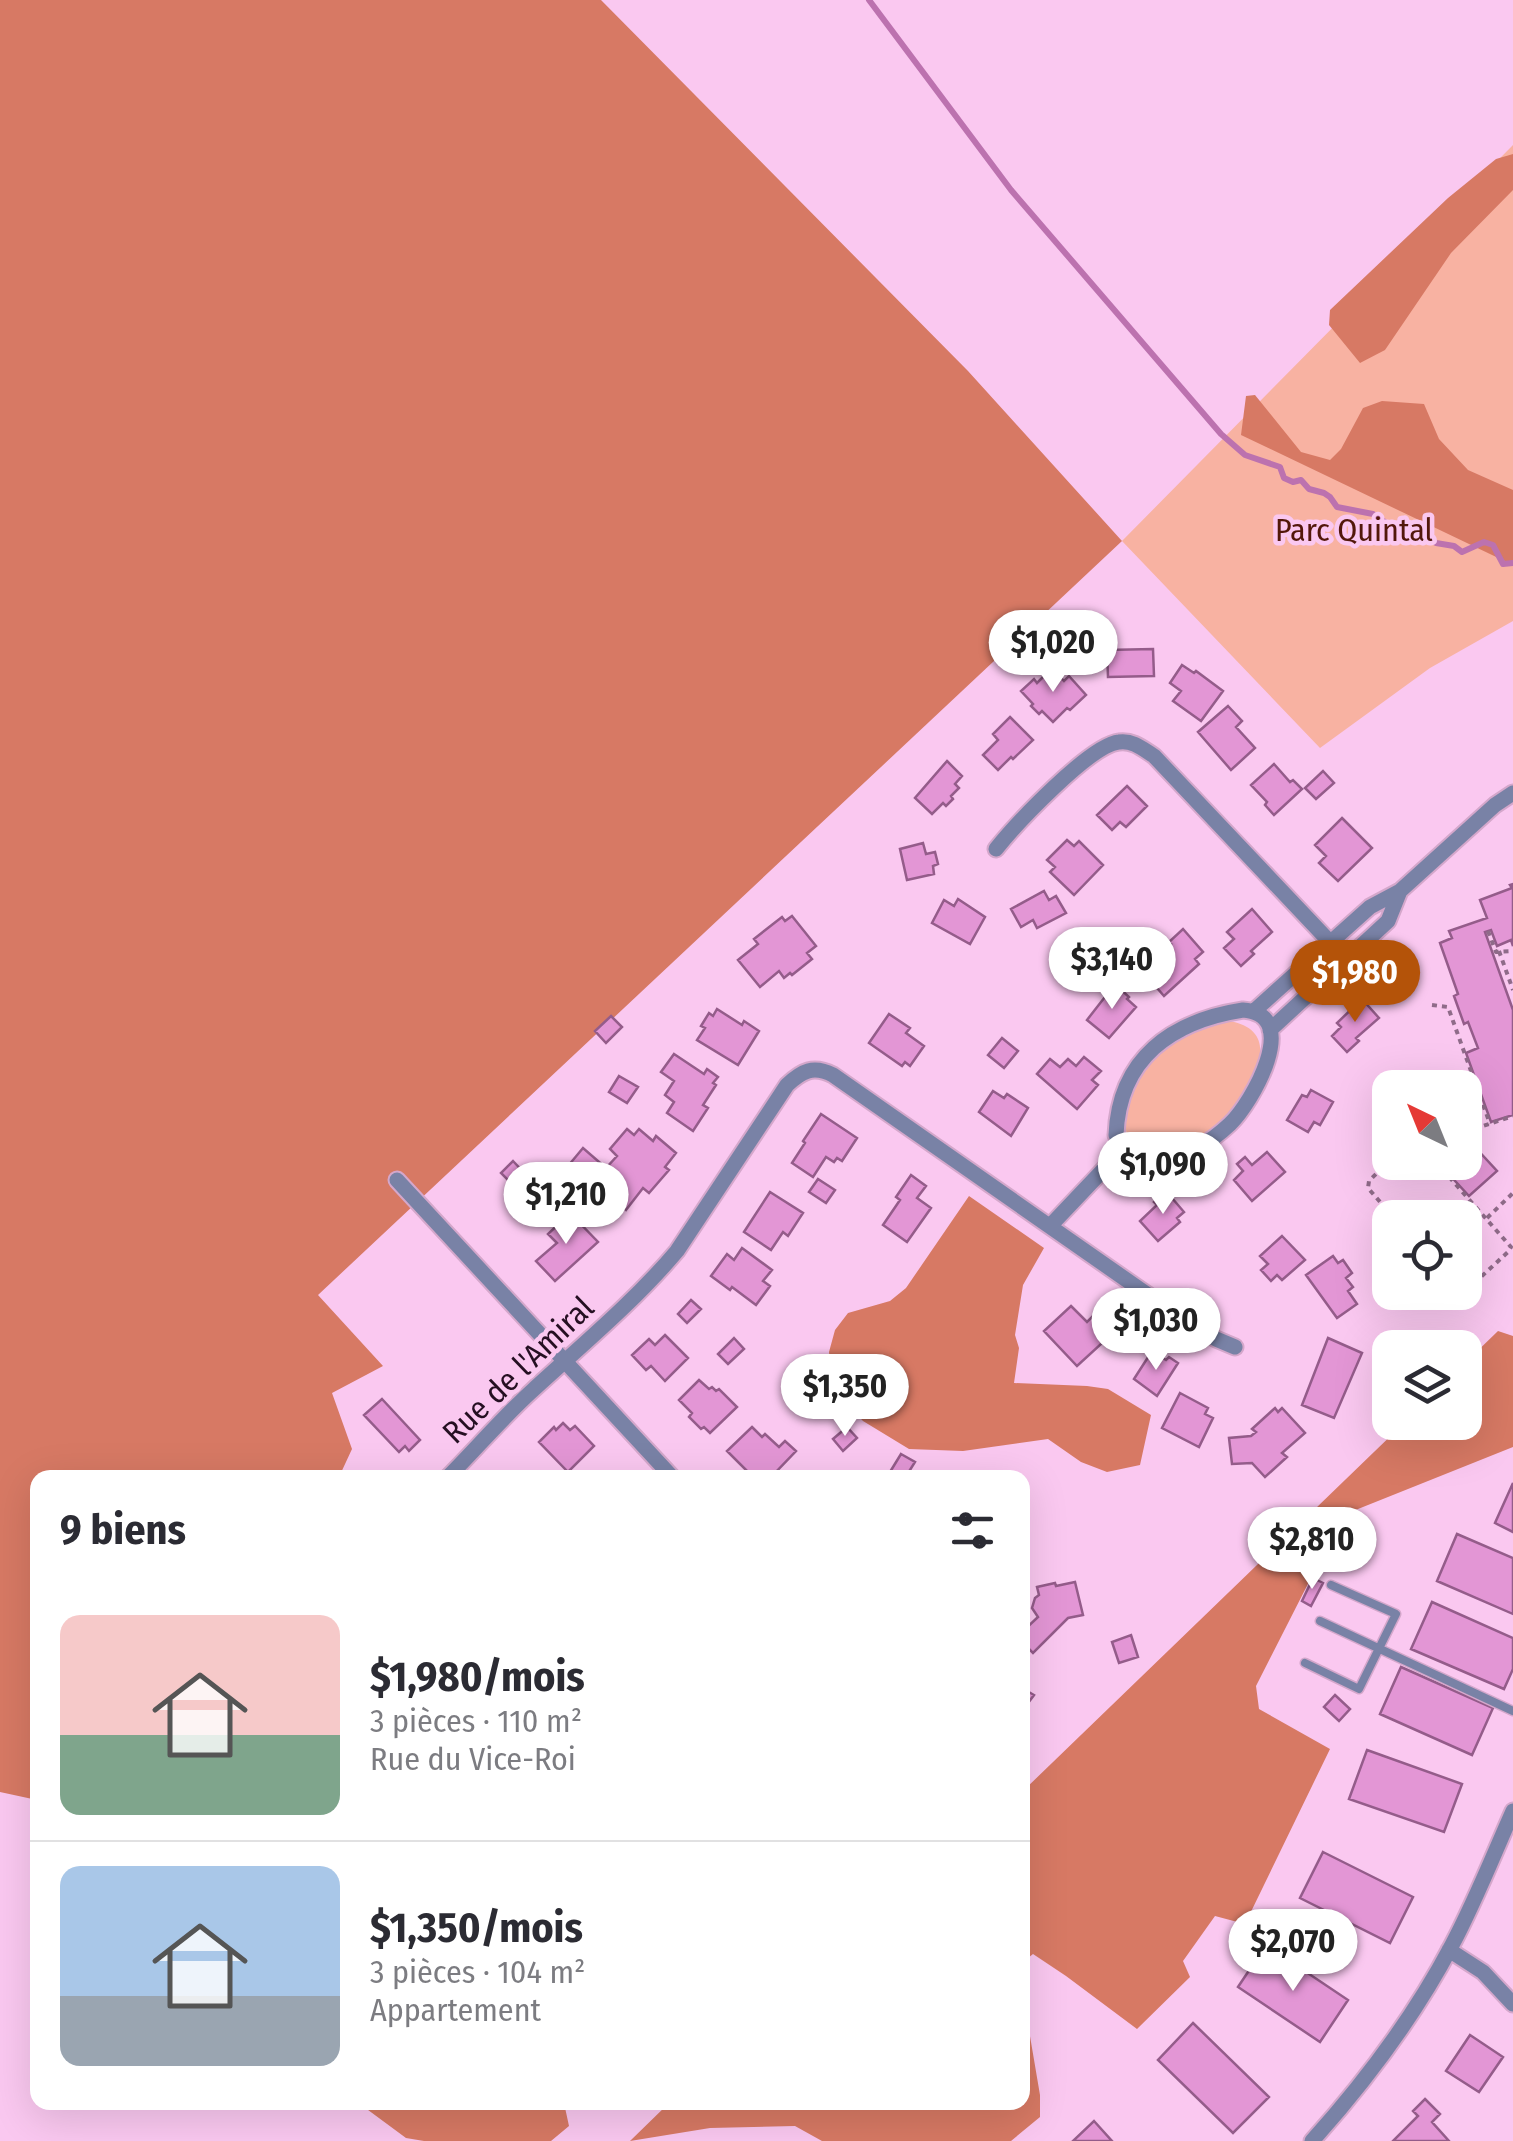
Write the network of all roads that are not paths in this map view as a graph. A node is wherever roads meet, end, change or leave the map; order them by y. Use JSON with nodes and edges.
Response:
{"nodes":[{"id":1,"x":1513,"y":793,"type":"edge"},
{"id":2,"x":996,"y":848,"type":"dead end"},
{"id":3,"x":1400,"y":891,"type":"junction"},
{"id":4,"x":1330,"y":942,"type":"junction"},
{"id":5,"x":1346,"y":959,"type":"junction"},
{"id":6,"x":1254,"y":1011,"type":"junction"},
{"id":7,"x":1270,"y":1030,"type":"junction"},
{"id":8,"x":1124,"y":1148,"type":"junction"},
{"id":9,"x":397,"y":1180,"type":"dead end"},
{"id":10,"x":1051,"y":1225,"type":"junction"},
{"id":11,"x":1235,"y":1347,"type":"dead end"},
{"id":12,"x":566,"y":1362,"type":"junction"},
{"id":13,"x":455,"y":1470,"type":"edge"},
{"id":14,"x":665,"y":1470,"type":"edge"},
{"id":15,"x":1331,"y":1585,"type":"dead end"},
{"id":16,"x":1320,"y":1621,"type":"dead end"},
{"id":17,"x":1379,"y":1649,"type":"junction"},
{"id":18,"x":1304,"y":1663,"type":"dead end"},
{"id":19,"x":1513,"y":1711,"type":"edge"},
{"id":20,"x":1513,"y":1811,"type":"edge"},
{"id":21,"x":1449,"y":1950,"type":"junction"},
{"id":22,"x":1513,"y":2004,"type":"edge"},
{"id":23,"x":1312,"y":2141,"type":"edge"}],
"edges":[{"from":1,"to":3,"type":"street"},
{"from":2,"to":4,"type":"street"},
{"from":3,"to":4,"type":"street"},
{"from":3,"to":5,"type":"street"},
{"from":4,"to":5,"type":"street"},
{"from":4,"to":6,"type":"street"},
{"from":5,"to":7,"type":"street"},
{"from":6,"to":7,"type":"street"},
{"from":6,"to":8,"type":"street"},
{"from":7,"to":8,"type":"street"},
{"from":8,"to":10,"type":"street"},
{"from":9,"to":12,"type":"street"},
{"from":10,"to":11,"type":"street"},
{"from":10,"to":12,"type":"street","name":"Rue de l'Amiral"},
{"from":12,"to":13,"type":"street","name":"Rue de l'Amiral"},
{"from":12,"to":14,"type":"street"},
{"from":15,"to":17,"type":"lane"},
{"from":16,"to":17,"type":"lane"},
{"from":17,"to":18,"type":"lane"},
{"from":17,"to":19,"type":"lane"},
{"from":20,"to":21,"type":"street"},
{"from":21,"to":22,"type":"street"},
{"from":21,"to":23,"type":"street"}]}
